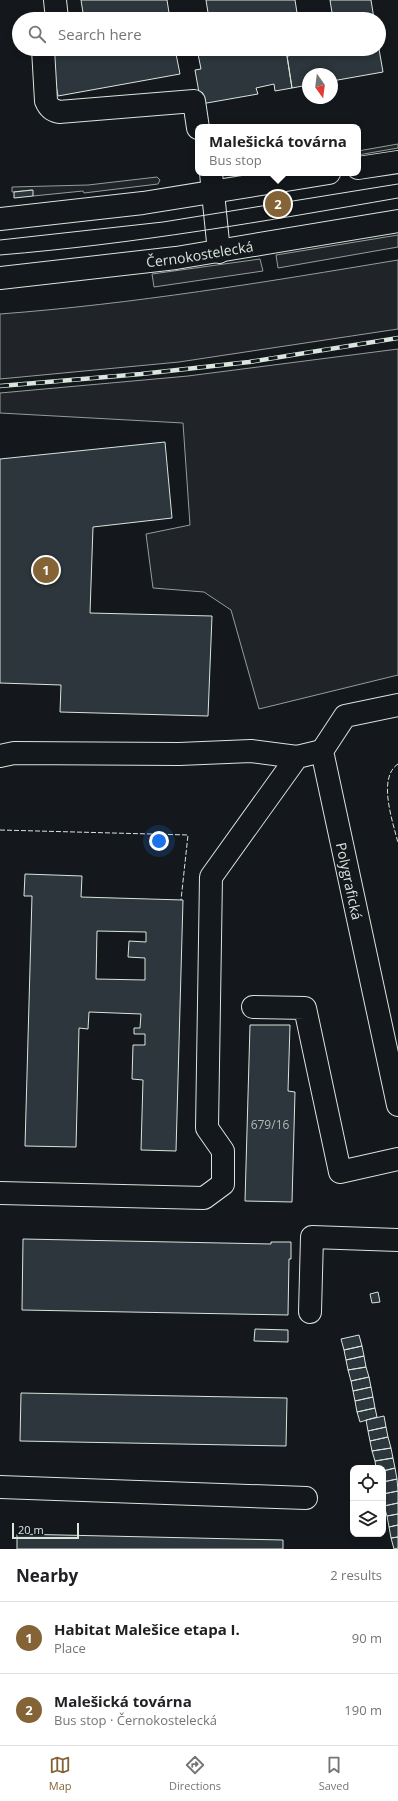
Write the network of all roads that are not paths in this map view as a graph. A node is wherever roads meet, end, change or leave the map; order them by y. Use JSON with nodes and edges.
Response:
{"nodes":[{"id":1,"x":55,"y":0,"type":"edge"},
{"id":2,"x":57,"y":12,"type":"edge"},
{"id":3,"x":43,"y":56,"type":"edge"},
{"id":4,"x":197,"y":124,"type":"edge"},
{"id":5,"x":398,"y":162,"type":"edge"},
{"id":6,"x":361,"y":168,"type":"edge"},
{"id":7,"x":294,"y":176,"type":"edge"},
{"id":8,"x":212,"y":183,"type":"edge"},
{"id":9,"x":0,"y":219,"type":"edge"},
{"id":10,"x":398,"y":221,"type":"edge"},
{"id":11,"x":219,"y":252,"type":"junction"},
{"id":12,"x":0,"y":278,"type":"edge"},
{"id":13,"x":398,"y":705,"type":"edge"},
{"id":14,"x":322,"y":750,"type":"junction"},
{"id":15,"x":0,"y":756,"type":"edge"},
{"id":16,"x":297,"y":757,"type":"junction"},
{"id":17,"x":253,"y":1007,"type":"dead end"},
{"id":18,"x":398,"y":1105,"type":"edge"},
{"id":19,"x":398,"y":1159,"type":"edge"},
{"id":20,"x":0,"y":1193,"type":"edge"},
{"id":21,"x":398,"y":1240,"type":"edge"},
{"id":22,"x":310,"y":1312,"type":"dead end"},
{"id":23,"x":0,"y":1487,"type":"edge"},
{"id":24,"x":306,"y":1498,"type":"dead end"}],
"edges":[{"from":1,"to":2,"type":"main road"},
{"from":3,"to":4,"type":"main road"},
{"from":5,"to":6,"type":"main road"},
{"from":7,"to":8,"type":"main road"},
{"from":8,"to":9,"type":"main road"},
{"from":8,"to":11,"type":"main road"},
{"from":10,"to":11,"type":"main road","name":"Černokostelecká"},
{"from":11,"to":12,"type":"main road","name":"Černokostelecká"},
{"from":13,"to":14,"type":"main road"},
{"from":14,"to":16,"type":"main road"},
{"from":14,"to":18,"type":"main road","name":"Polygrafická"},
{"from":15,"to":16,"type":"main road"},
{"from":16,"to":20,"type":"main road"},
{"from":17,"to":19,"type":"main road"},
{"from":21,"to":22,"type":"main road"},
{"from":23,"to":24,"type":"main road"}]}
